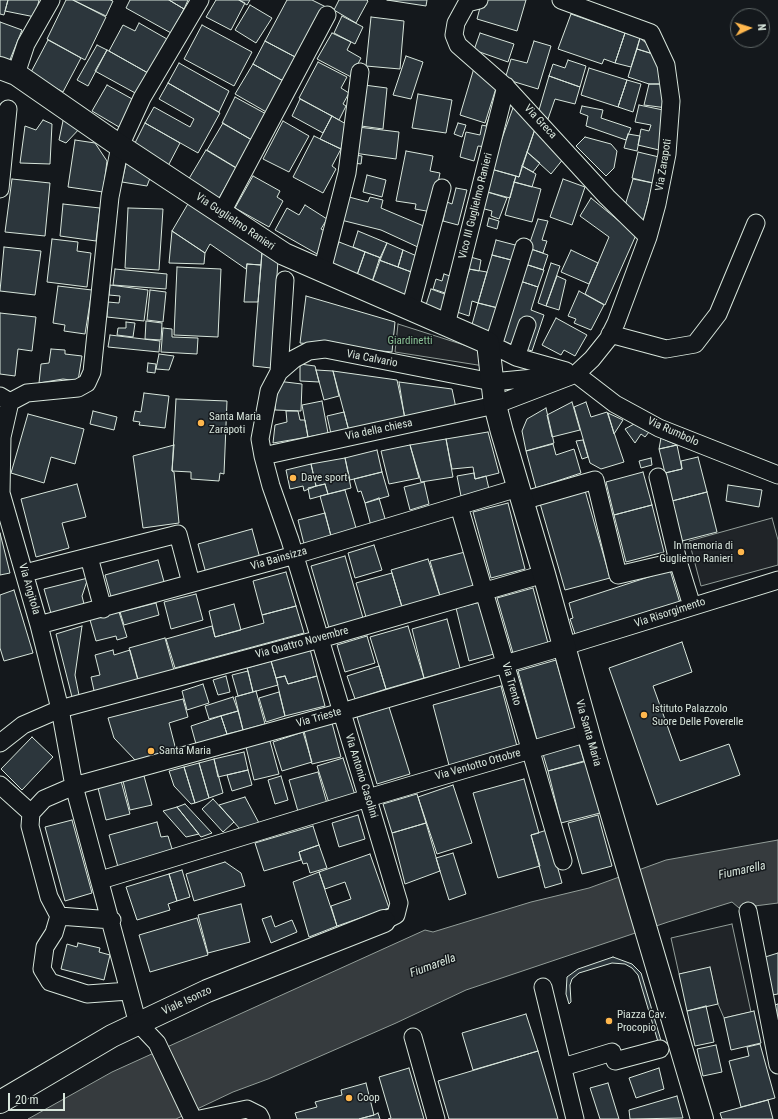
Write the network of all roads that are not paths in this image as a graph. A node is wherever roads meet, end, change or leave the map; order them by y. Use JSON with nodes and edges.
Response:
{"nodes":[{"id":1,"x":51,"y":0,"type":"edge"},
{"id":2,"x":200,"y":0,"type":"edge"},
{"id":3,"x":561,"y":0,"type":"edge"},
{"id":4,"x":473,"y":2,"type":"edge"},
{"id":5,"x":327,"y":15,"type":"dead end"},
{"id":6,"x":8,"y":71,"type":"edge"},
{"id":7,"x":360,"y":72,"type":"dead end"},
{"id":8,"x":506,"y":86,"type":"junction"},
{"id":9,"x":8,"y":109,"type":"dead end"},
{"id":10,"x":120,"y":146,"type":"junction"},
{"id":11,"x":442,"y":188,"type":"dead end"},
{"id":12,"x":0,"y":189,"type":"edge"},
{"id":13,"x":222,"y":212,"type":"junction"},
{"id":14,"x":756,"y":223,"type":"dead end"},
{"id":15,"x":648,"y":237,"type":"junction"},
{"id":16,"x":524,"y":248,"type":"dead end"},
{"id":17,"x":288,"y":268,"type":"junction"},
{"id":18,"x":322,"y":271,"type":"junction"},
{"id":19,"x":410,"y":309,"type":"junction"},
{"id":20,"x":446,"y":325,"type":"junction"},
{"id":21,"x":527,"y":325,"type":"dead end"},
{"id":22,"x":610,"y":334,"type":"junction"},
{"id":23,"x":491,"y":344,"type":"junction"},
{"id":24,"x":516,"y":357,"type":"junction"},
{"id":25,"x":279,"y":372,"type":"junction"},
{"id":26,"x":576,"y":374,"type":"junction"},
{"id":27,"x":492,"y":382,"type":"junction"},
{"id":28,"x":5,"y":399,"type":"edge"},
{"id":29,"x":495,"y":405,"type":"junction"},
{"id":30,"x":263,"y":456,"type":"junction"},
{"id":31,"x":778,"y":475,"type":"edge"},
{"id":32,"x":658,"y":477,"type":"dead end"},
{"id":33,"x":520,"y":495,"type":"junction"},
{"id":34,"x":459,"y":506,"type":"junction"},
{"id":35,"x":295,"y":555,"type":"junction"},
{"id":36,"x":89,"y":557,"type":"junction"},
{"id":37,"x":678,"y":561,"type":"junction"},
{"id":38,"x":25,"y":574,"type":"junction"},
{"id":39,"x":544,"y":574,"type":"junction"},
{"id":40,"x":778,"y":580,"type":"edge"},
{"id":41,"x":191,"y":583,"type":"junction"},
{"id":42,"x":484,"y":591,"type":"junction"},
{"id":43,"x":692,"y":606,"type":"junction"},
{"id":44,"x":103,"y":609,"type":"junction"},
{"id":45,"x":39,"y":625,"type":"junction"},
{"id":46,"x":320,"y":639,"type":"junction"},
{"id":47,"x":563,"y":647,"type":"junction"},
{"id":48,"x":505,"y":664,"type":"junction"},
{"id":49,"x":60,"y":709,"type":"junction"},
{"id":50,"x":342,"y":712,"type":"junction"},
{"id":51,"x":588,"y":733,"type":"junction"},
{"id":52,"x":0,"y":743,"type":"edge"},
{"id":53,"x":530,"y":750,"type":"junction"},
{"id":54,"x":0,"y":785,"type":"edge"},
{"id":55,"x":74,"y":786,"type":"junction"},
{"id":56,"x":368,"y":798,"type":"junction"},
{"id":57,"x":31,"y":813,"type":"junction"},
{"id":58,"x":563,"y":861,"type":"dead end"},
{"id":59,"x":101,"y":880,"type":"junction"},
{"id":60,"x":748,"y":911,"type":"dead end"},
{"id":61,"x":59,"y":916,"type":"junction"},
{"id":62,"x":112,"y":920,"type":"junction"},
{"id":63,"x":384,"y":921,"type":"joint"},
{"id":64,"x":543,"y":987,"type":"dead end"},
{"id":65,"x":129,"y":991,"type":"junction"},
{"id":66,"x":139,"y":1024,"type":"junction"},
{"id":67,"x":413,"y":1036,"type":"dead end"},
{"id":68,"x":660,"y":1049,"type":"dead end"},
{"id":69,"x":569,"y":1065,"type":"junction"},
{"id":70,"x":778,"y":1065,"type":"edge"},
{"id":71,"x":0,"y":1102,"type":"edge"},
{"id":72,"x":193,"y":1119,"type":"edge"},
{"id":73,"x":200,"y":1119,"type":"edge"},
{"id":74,"x":261,"y":1119,"type":"edge"},
{"id":75,"x":436,"y":1119,"type":"edge"},
{"id":76,"x":575,"y":1119,"type":"edge"},
{"id":77,"x":702,"y":1119,"type":"edge"}],
"edges":[{"from":1,"to":6,"type":"street"},
{"from":2,"to":10,"type":"street"},
{"from":3,"to":15,"type":"street","name":"Via Zarapoti"},
{"from":4,"to":8,"type":"street","name":"Via Greca"},
{"from":5,"to":13,"type":"street"},
{"from":6,"to":10,"type":"street","name":"Via Guglielmo Ranieri"},
{"from":7,"to":18,"type":"street"},
{"from":8,"to":15,"type":"street","name":"Via Greca"},
{"from":8,"to":20,"type":"street","name":"Vico III Guglielmo Ranieri"},
{"from":9,"to":12,"type":"street"},
{"from":10,"to":13,"type":"street","name":"Via Guglielmo Ranieri"},
{"from":10,"to":28,"type":"street"},
{"from":11,"to":19,"type":"street"},
{"from":13,"to":17,"type":"street","name":"Via Guglielmo Ranieri"},
{"from":14,"to":22,"type":"street"},
{"from":15,"to":22,"type":"street","name":"Via Zarapoti"},
{"from":16,"to":23,"type":"street"},
{"from":17,"to":18,"type":"street","name":"Via Guglielmo Ranieri"},
{"from":17,"to":25,"type":"street"},
{"from":18,"to":19,"type":"street","name":"Via Guglielmo Ranieri"},
{"from":19,"to":20,"type":"street","name":"Via Guglielmo Ranieri"},
{"from":20,"to":23,"type":"street","name":"Via Guglielmo Ranieri"},
{"from":21,"to":24,"type":"street"},
{"from":22,"to":26,"type":"street","name":"Via Zarapoti"},
{"from":23,"to":24,"type":"street","name":"Via Rumbolo"},
{"from":23,"to":27,"type":"street","name":"Via Santa Maria"},
{"from":24,"to":26,"type":"street","name":"Via Rumbolo"},
{"from":25,"to":27,"type":"street","name":"Via Calvario"},
{"from":25,"to":30,"type":"street","name":"Via Calvario"},
{"from":26,"to":27,"type":"street"},
{"from":26,"to":29,"type":"street"},
{"from":26,"to":31,"type":"street","name":"Via Rumbolo"},
{"from":27,"to":29,"type":"street","name":"Via Santa Maria"},
{"from":28,"to":38,"type":"street","name":"Via Angitola"},
{"from":29,"to":30,"type":"street","name":"Via della chiesa"},
{"from":29,"to":33,"type":"street","name":"Via Santa Maria"},
{"from":30,"to":35,"type":"street","name":"Via Antonio Casolini"},
{"from":32,"to":37,"type":"street"},
{"from":33,"to":34,"type":"street","name":"Via Bainsizza"},
{"from":33,"to":37,"type":"street","name":"Via Bainsizza"},
{"from":33,"to":39,"type":"street","name":"Via Santa Maria"},
{"from":34,"to":35,"type":"street","name":"Via Bainsizza"},
{"from":34,"to":42,"type":"street","name":"Via Trento"},
{"from":35,"to":41,"type":"street","name":"Via Bainsizza"},
{"from":35,"to":46,"type":"street","name":"Via Antonio Casolini"},
{"from":36,"to":38,"type":"street"},
{"from":36,"to":41,"type":"street"},
{"from":36,"to":44,"type":"street"},
{"from":37,"to":43,"type":"street"},
{"from":38,"to":45,"type":"street","name":"Via Angitola"},
{"from":39,"to":42,"type":"street","name":"Via Quattro Novembre"},
{"from":39,"to":47,"type":"street","name":"Via Santa Maria"},
{"from":40,"to":43,"type":"street","name":"Via Risorgimento"},
{"from":41,"to":44,"type":"street","name":"Via Bainsizza"},
{"from":42,"to":46,"type":"street","name":"Via Quattro Novembre"},
{"from":42,"to":48,"type":"street","name":"Via Trento"},
{"from":43,"to":47,"type":"street","name":"Via Risorgimento"},
{"from":44,"to":45,"type":"street","name":"Via Bainsizza"},
{"from":45,"to":49,"type":"street","name":"Via Angitola"},
{"from":46,"to":49,"type":"street","name":"Via Quattro Novembre"},
{"from":46,"to":50,"type":"street","name":"Via Antonio Casolini"},
{"from":47,"to":48,"type":"street","name":"Via Trieste"},
{"from":47,"to":51,"type":"street","name":"Via Santa Maria"},
{"from":48,"to":50,"type":"street","name":"Via Trieste"},
{"from":48,"to":53,"type":"street","name":"Via Trento"},
{"from":49,"to":52,"type":"street","name":"Via Quattro Novembre"},
{"from":49,"to":55,"type":"street","name":"Via Angitola"},
{"from":50,"to":55,"type":"street","name":"Via Trieste"},
{"from":50,"to":56,"type":"street","name":"Via Antonio Casolini"},
{"from":51,"to":53,"type":"street","name":"Via Ventotto Ottobre"},
{"from":51,"to":77,"type":"street","name":"Via Santa Maria"},
{"from":53,"to":56,"type":"street","name":"Via Ventotto Ottobre"},
{"from":53,"to":58,"type":"street","name":"Via Trento"},
{"from":54,"to":57,"type":"street"},
{"from":55,"to":57,"type":"street","name":"Via Trieste"},
{"from":55,"to":59,"type":"street","name":"Via Angitola"},
{"from":56,"to":59,"type":"street","name":"Via Ventotto Ottobre"},
{"from":56,"to":63,"type":"street","name":"Via Antonio Casolini"},
{"from":57,"to":61,"type":"street"},
{"from":59,"to":62,"type":"street","name":"Via Angitola"},
{"from":60,"to":70,"type":"street"},
{"from":61,"to":62,"type":"street"},
{"from":61,"to":65,"type":"street"},
{"from":62,"to":65,"type":"street","name":"Via Angitola"},
{"from":63,"to":66,"type":"street","name":"Viale Isonzo"},
{"from":64,"to":69,"type":"street"},
{"from":65,"to":66,"type":"street","name":"Via Angitola"},
{"from":66,"to":71,"type":"street","name":"Viale Isonzo"},
{"from":66,"to":72,"type":"street"},
{"from":67,"to":75,"type":"street"},
{"from":68,"to":69,"type":"street"},
{"from":69,"to":76,"type":"street"},
{"from":73,"to":74,"type":"street"}]}
